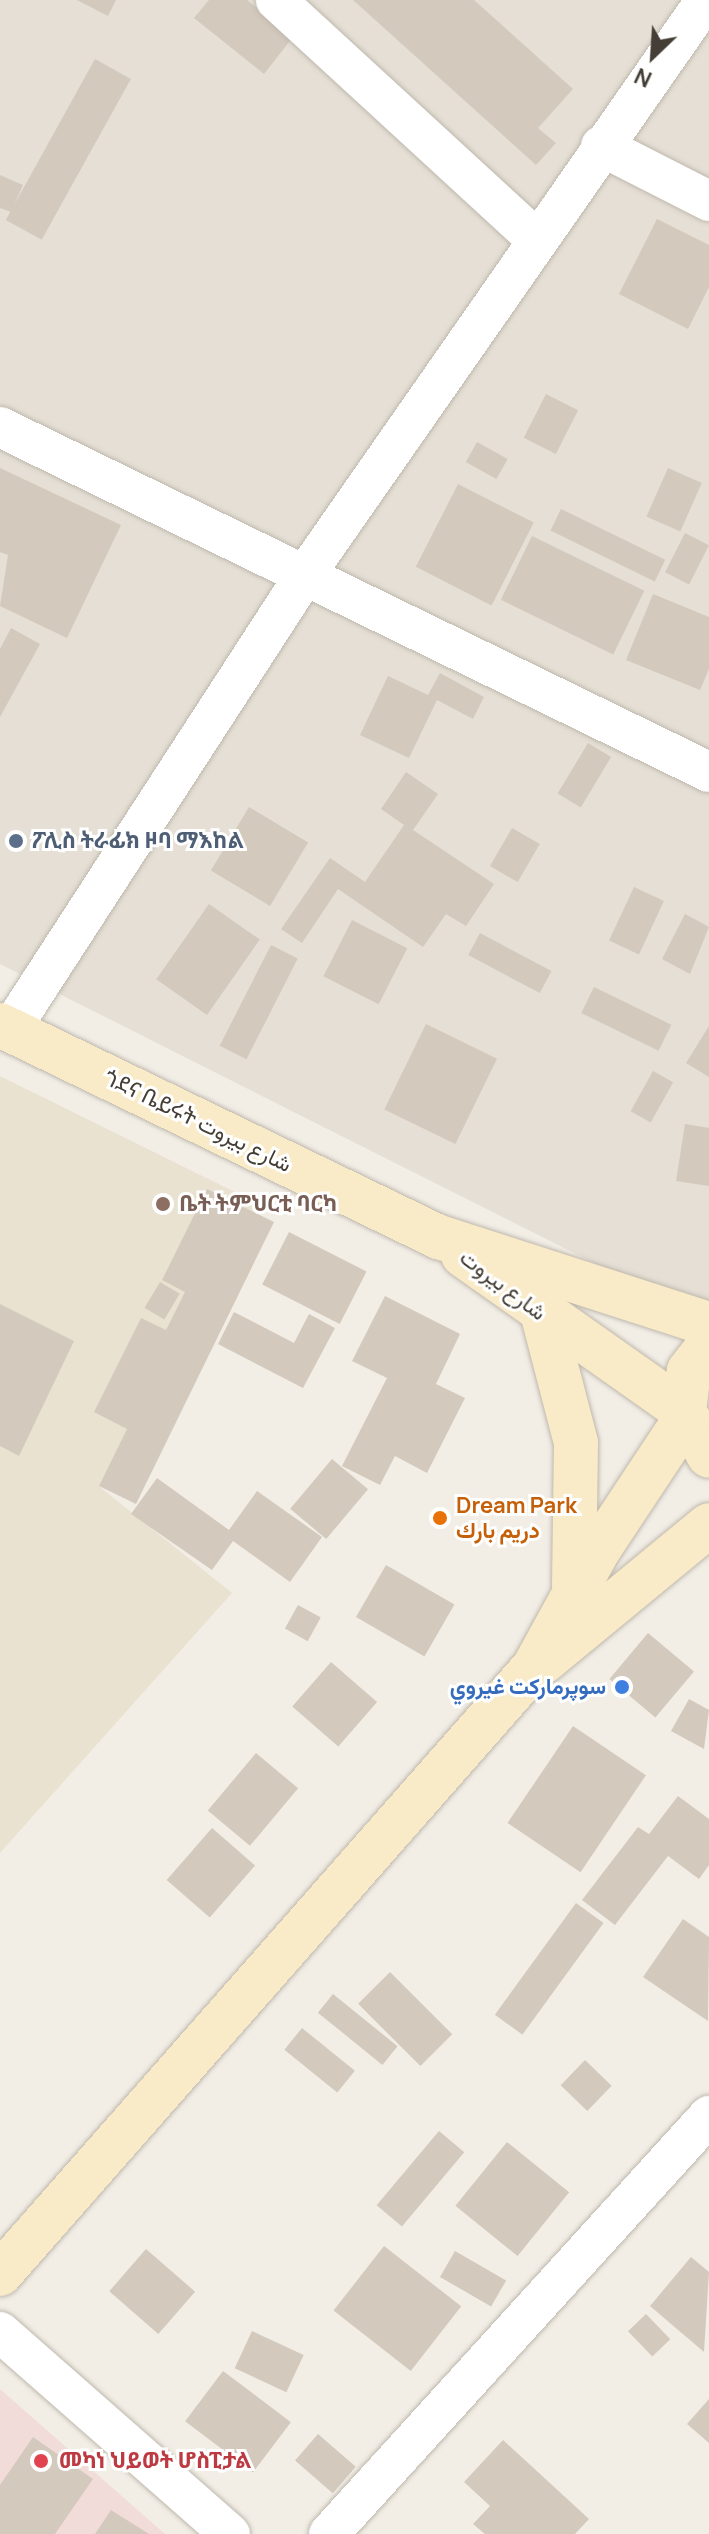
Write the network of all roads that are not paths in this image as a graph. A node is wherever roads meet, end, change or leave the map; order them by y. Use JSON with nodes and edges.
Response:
{"nodes":[{"id":1,"x":276,"y":0,"type":"edge"},
{"id":2,"x":706,"y":0,"type":"edge"},
{"id":3,"x":601,"y":146,"type":"junction"},
{"id":4,"x":709,"y":201,"type":"edge"},
{"id":5,"x":537,"y":240,"type":"junction"},
{"id":6,"x":0,"y":427,"type":"edge"},
{"id":7,"x":305,"y":575,"type":"junction"},
{"id":8,"x":709,"y":772,"type":"edge"},
{"id":9,"x":5,"y":1028,"type":"edge"},
{"id":10,"x":439,"y":1237,"type":"junction"},
{"id":11,"x":543,"y":1316,"type":"junction"},
{"id":12,"x":709,"y":1324,"type":"edge"},
{"id":13,"x":709,"y":1345,"type":"edge"},
{"id":14,"x":684,"y":1415,"type":"junction"},
{"id":15,"x":709,"y":1456,"type":"edge"},
{"id":16,"x":709,"y":1525,"type":"edge"},
{"id":17,"x":573,"y":1595,"type":"junction"},
{"id":18,"x":534,"y":1667,"type":"junction"},
{"id":19,"x":709,"y":2116,"type":"edge"},
{"id":20,"x":0,"y":2274,"type":"edge"},
{"id":21,"x":0,"y":2332,"type":"edge"},
{"id":22,"x":230,"y":2534,"type":"edge"},
{"id":23,"x":329,"y":2534,"type":"edge"}],
"edges":[{"from":1,"to":5,"type":"street"},
{"from":2,"to":3,"type":"street"},
{"from":3,"to":4,"type":"street"},
{"from":3,"to":5,"type":"street"},
{"from":5,"to":7,"type":"street"},
{"from":6,"to":7,"type":"street"},
{"from":7,"to":8,"type":"street"},
{"from":7,"to":9,"type":"street"},
{"from":9,"to":10,"type":"main road","name":"ጎደና ቤይሩት شارع بيروت"},
{"from":10,"to":11,"type":"main road","name":"شارع بيروت"},
{"from":10,"to":12,"type":"main road","name":"شارع بيروت"},
{"from":11,"to":14,"type":"main road","name":"شارع بيروت"},
{"from":11,"to":17,"type":"main road"},
{"from":13,"to":14,"type":"main road"},
{"from":14,"to":15,"type":"main road"},
{"from":14,"to":17,"type":"main road"},
{"from":16,"to":18,"type":"main road"},
{"from":17,"to":18,"type":"main road"},
{"from":18,"to":20,"type":"main road"},
{"from":19,"to":23,"type":"street"},
{"from":21,"to":22,"type":"street"}]}
